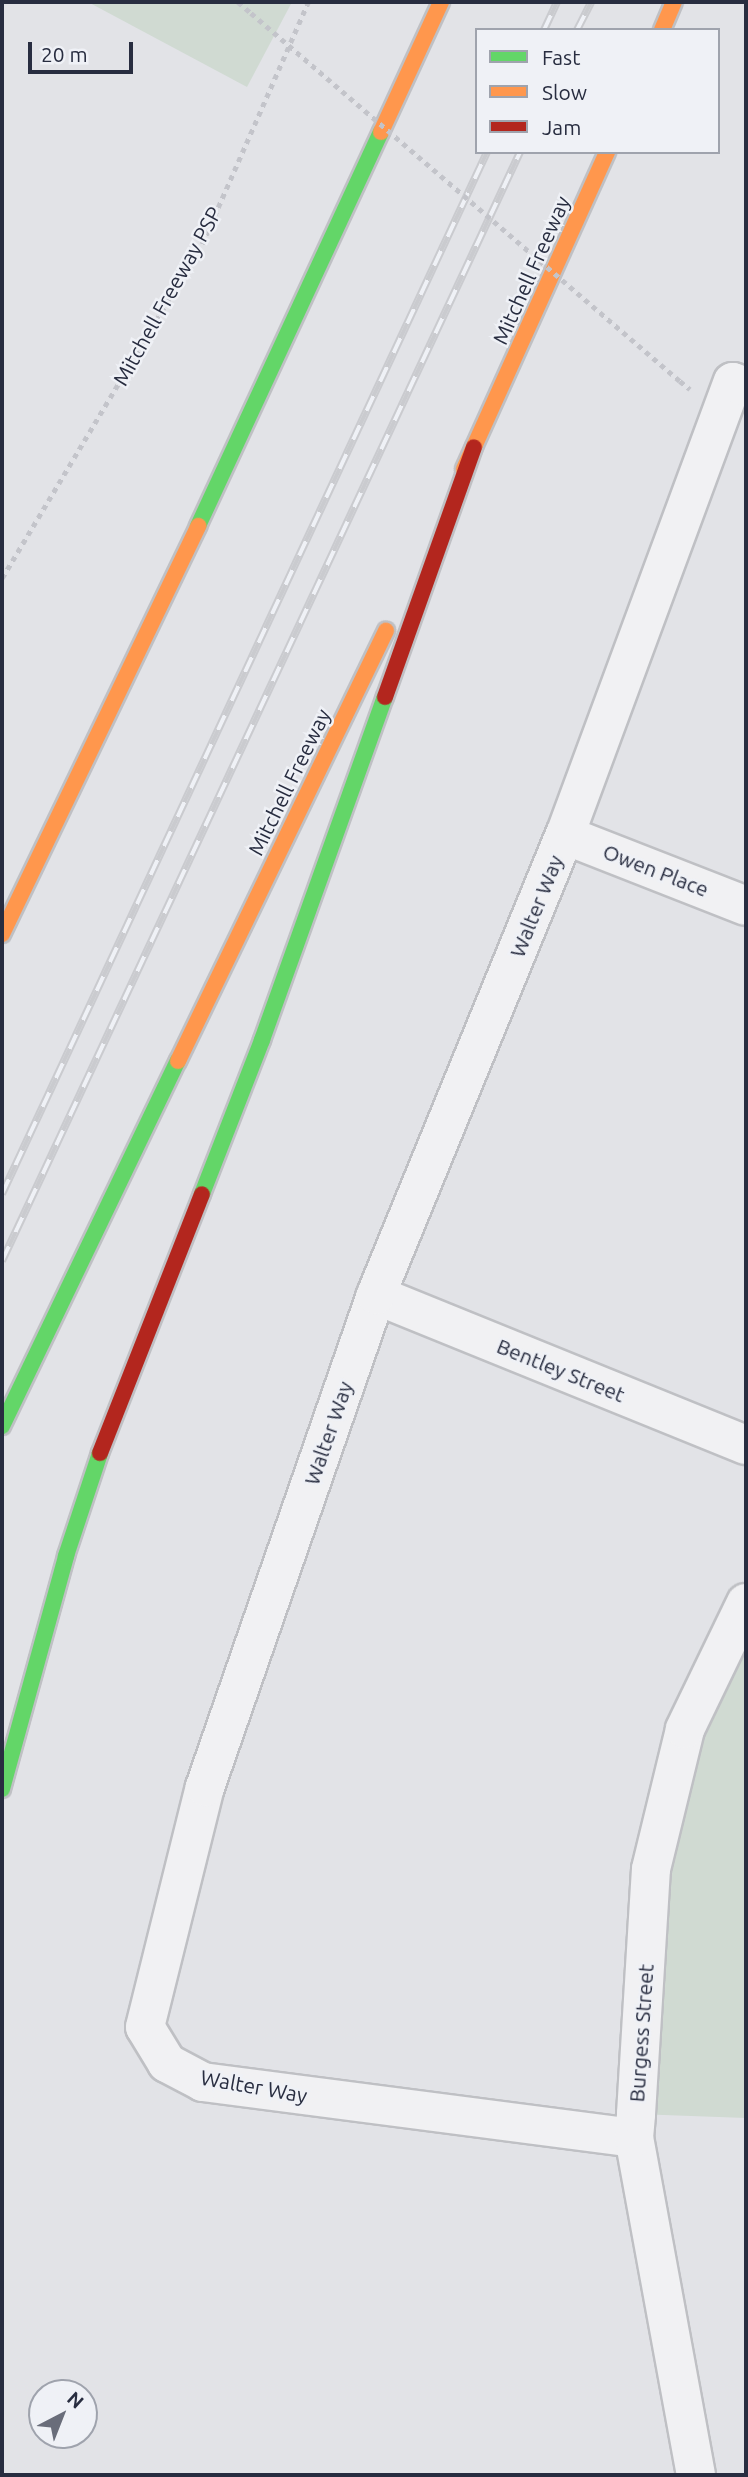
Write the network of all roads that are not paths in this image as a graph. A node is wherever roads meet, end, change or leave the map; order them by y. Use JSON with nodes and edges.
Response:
{"nodes":[{"id":1,"x":441,"y":2,"type":"edge"},
{"id":2,"x":674,"y":2,"type":"edge"},
{"id":3,"x":663,"y":28,"type":"edge"},
{"id":4,"x":606,"y":154,"type":"edge"},
{"id":5,"x":746,"y":387,"type":"edge"},
{"id":6,"x":474,"y":447,"type":"junction"},
{"id":7,"x":565,"y":835,"type":"junction"},
{"id":8,"x":746,"y":906,"type":"edge"},
{"id":9,"x":2,"y":934,"type":"edge"},
{"id":10,"x":376,"y":1296,"type":"junction"},
{"id":11,"x":2,"y":1426,"type":"edge"},
{"id":12,"x":746,"y":1445,"type":"edge"},
{"id":13,"x":746,"y":1603,"type":"edge"},
{"id":14,"x":2,"y":1789,"type":"edge"},
{"id":15,"x":634,"y":2138,"type":"junction"},
{"id":16,"x":696,"y":2475,"type":"edge"}],
"edges":[{"from":1,"to":9,"type":"highway"},
{"from":2,"to":3,"type":"highway"},
{"from":4,"to":6,"type":"highway","name":"Mitchell Freeway"},
{"from":5,"to":7,"type":"street","name":"Walter Way"},
{"from":6,"to":11,"type":"highway","name":"Mitchell Freeway"},
{"from":6,"to":14,"type":"highway"},
{"from":7,"to":8,"type":"street","name":"Owen Place"},
{"from":7,"to":10,"type":"street","name":"Walter Way"},
{"from":10,"to":12,"type":"street","name":"Bentley Street"},
{"from":10,"to":15,"type":"street","name":"Walter Way"},
{"from":13,"to":15,"type":"street","name":"Burgess Street"},
{"from":15,"to":16,"type":"street","name":"Burgess Street"}]}
